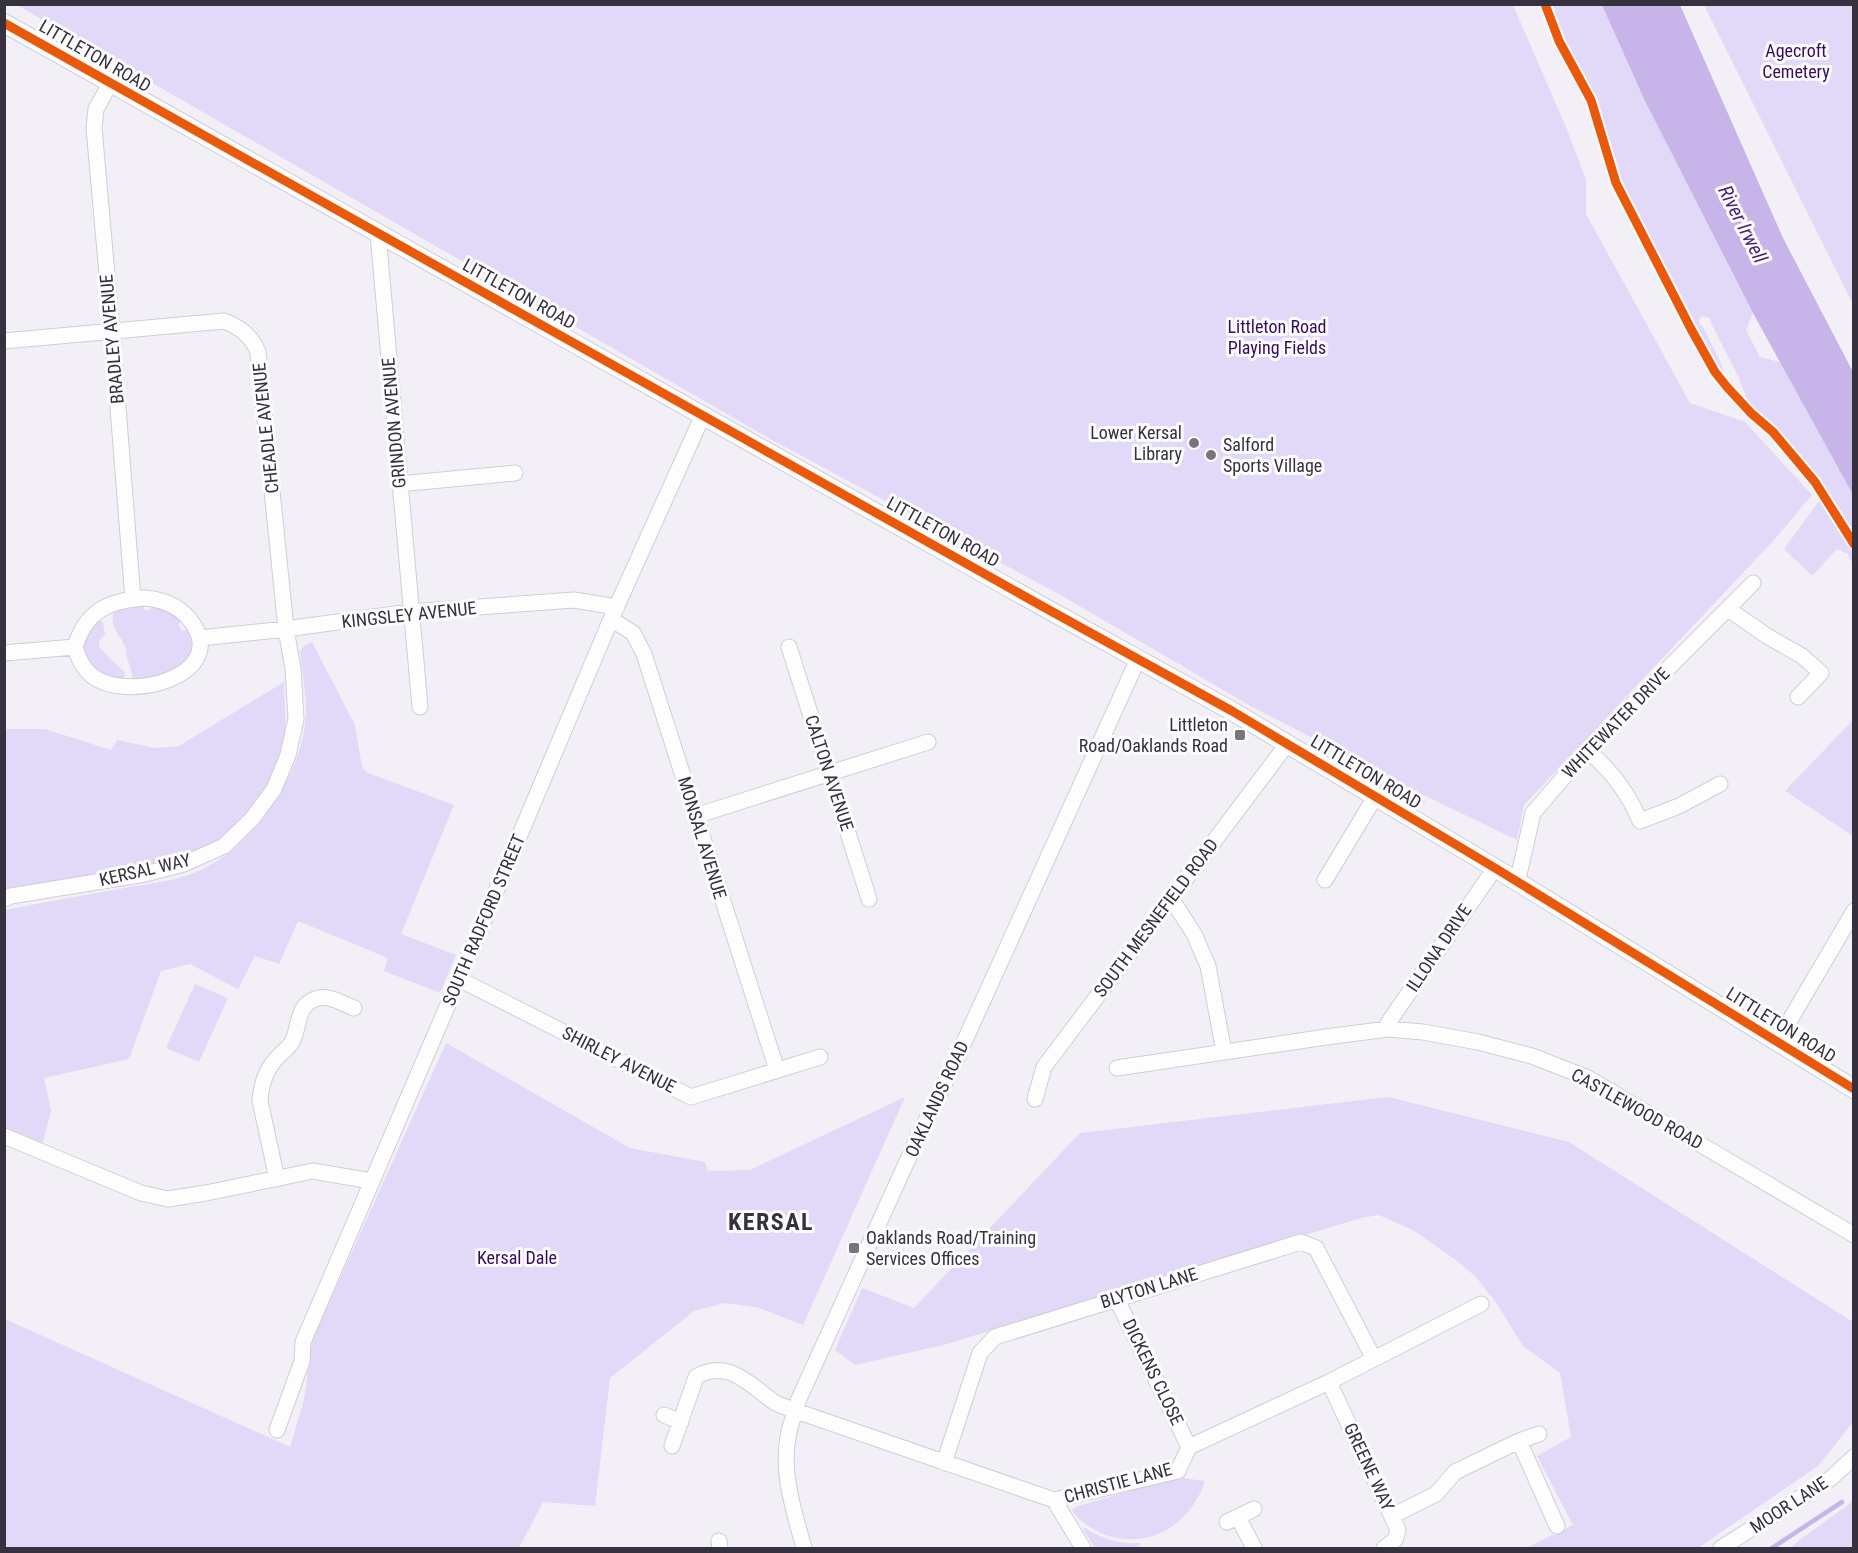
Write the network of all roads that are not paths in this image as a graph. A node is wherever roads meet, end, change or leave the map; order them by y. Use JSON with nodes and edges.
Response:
{"nodes":[{"id":1,"x":4,"y":24,"type":"edge"},
{"id":2,"x":110,"y":84,"type":"junction"},
{"id":3,"x":378,"y":234,"type":"junction"},
{"id":4,"x":112,"y":331,"type":"junction"},
{"id":5,"x":4,"y":341,"type":"edge"},
{"id":6,"x":704,"y":415,"type":"junction"},
{"id":7,"x":515,"y":473,"type":"dead end"},
{"id":8,"x":399,"y":484,"type":"junction"},
{"id":9,"x":1753,"y":583,"type":"dead end"},
{"id":10,"x":133,"y":599,"type":"junction"},
{"id":11,"x":1728,"y":609,"type":"junction"},
{"id":12,"x":410,"y":612,"type":"junction"},
{"id":13,"x":614,"y":613,"type":"junction"},
{"id":14,"x":286,"y":629,"type":"junction"},
{"id":15,"x":200,"y":638,"type":"junction"},
{"id":16,"x":75,"y":647,"type":"junction"},
{"id":17,"x":789,"y":647,"type":"dead end"},
{"id":18,"x":4,"y":653,"type":"edge"},
{"id":19,"x":1138,"y":659,"type":"junction"},
{"id":20,"x":1798,"y":697,"type":"dead end"},
{"id":21,"x":420,"y":707,"type":"dead end"},
{"id":22,"x":928,"y":742,"type":"dead end"},
{"id":23,"x":1288,"y":743,"type":"junction"},
{"id":24,"x":1587,"y":750,"type":"junction"},
{"id":25,"x":829,"y":773,"type":"junction"},
{"id":26,"x":1720,"y":784,"type":"dead end"},
{"id":27,"x":1375,"y":797,"type":"junction"},
{"id":28,"x":695,"y":816,"type":"junction"},
{"id":29,"x":1495,"y":868,"type":"junction"},
{"id":30,"x":1325,"y":880,"type":"dead end"},
{"id":31,"x":1517,"y":883,"type":"junction"},
{"id":32,"x":1171,"y":898,"type":"junction"},
{"id":33,"x":4,"y":899,"type":"edge"},
{"id":34,"x":869,"y":899,"type":"dead end"},
{"id":35,"x":1854,"y":911,"type":"edge"},
{"id":36,"x":459,"y":979,"type":"junction"},
{"id":37,"x":354,"y":1008,"type":"dead end"},
{"id":38,"x":1388,"y":1029,"type":"junction"},
{"id":39,"x":1777,"y":1042,"type":"junction"},
{"id":40,"x":1224,"y":1052,"type":"junction"},
{"id":41,"x":820,"y":1057,"type":"dead end"},
{"id":42,"x":1117,"y":1068,"type":"dead end"},
{"id":43,"x":777,"y":1070,"type":"junction"},
{"id":44,"x":1854,"y":1089,"type":"edge"},
{"id":45,"x":1035,"y":1099,"type":"dead end"},
{"id":46,"x":4,"y":1136,"type":"edge"},
{"id":47,"x":277,"y":1179,"type":"junction"},
{"id":48,"x":371,"y":1181,"type":"junction"},
{"id":49,"x":1854,"y":1235,"type":"edge"},
{"id":50,"x":1116,"y":1298,"type":"junction"},
{"id":51,"x":1481,"y":1304,"type":"dead end"},
{"id":52,"x":1374,"y":1359,"type":"junction"},
{"id":53,"x":1329,"y":1382,"type":"junction"},
{"id":54,"x":796,"y":1411,"type":"junction"},
{"id":55,"x":664,"y":1415,"type":"dead end"},
{"id":56,"x":681,"y":1422,"type":"junction"},
{"id":57,"x":277,"y":1430,"type":"dead end"},
{"id":58,"x":1539,"y":1434,"type":"dead end"},
{"id":59,"x":1519,"y":1441,"type":"junction"},
{"id":60,"x":672,"y":1446,"type":"dead end"},
{"id":61,"x":1189,"y":1447,"type":"junction"},
{"id":62,"x":1854,"y":1457,"type":"edge"},
{"id":63,"x":944,"y":1463,"type":"junction"},
{"id":64,"x":1054,"y":1500,"type":"junction"},
{"id":65,"x":1254,"y":1509,"type":"dead end"},
{"id":66,"x":1392,"y":1516,"type":"junction"},
{"id":67,"x":1557,"y":1526,"type":"dead end"},
{"id":68,"x":804,"y":1548,"type":"edge"},
{"id":69,"x":1083,"y":1548,"type":"edge"},
{"id":70,"x":1254,"y":1548,"type":"edge"},
{"id":71,"x":1384,"y":1548,"type":"edge"},
{"id":72,"x":1721,"y":1548,"type":"edge"}],
"edges":[{"from":1,"to":2,"type":"street","name":"LITTLETON ROAD"},
{"from":2,"to":3,"type":"street","name":"LITTLETON ROAD"},
{"from":2,"to":4,"type":"street","name":"BRADLEY AVENUE"},
{"from":3,"to":6,"type":"street","name":"LITTLETON ROAD"},
{"from":3,"to":8,"type":"street","name":"GRINDON AVENUE"},
{"from":4,"to":5,"type":"street","name":"CHEADLE AVENUE"},
{"from":4,"to":10,"type":"street","name":"BRADLEY AVENUE"},
{"from":4,"to":14,"type":"street","name":"CHEADLE AVENUE"},
{"from":6,"to":13,"type":"street","name":"SOUTH RADFORD STREET"},
{"from":6,"to":19,"type":"street","name":"LITTLETON ROAD"},
{"from":7,"to":8,"type":"street"},
{"from":8,"to":12,"type":"street","name":"GRINDON AVENUE"},
{"from":9,"to":11,"type":"street","name":"WHITEWATER DRIVE"},
{"from":10,"to":15,"type":"street"},
{"from":10,"to":16,"type":"street"},
{"from":11,"to":20,"type":"street"},
{"from":11,"to":24,"type":"street","name":"WHITEWATER DRIVE"},
{"from":12,"to":13,"type":"street","name":"KINGSLEY AVENUE"},
{"from":12,"to":14,"type":"street","name":"KINGSLEY AVENUE"},
{"from":12,"to":21,"type":"street","name":"GRINDON AVENUE"},
{"from":13,"to":28,"type":"street","name":"MONSAL AVENUE"},
{"from":13,"to":36,"type":"street","name":"SOUTH RADFORD STREET"},
{"from":14,"to":15,"type":"street","name":"KINGSLEY AVENUE"},
{"from":14,"to":33,"type":"street","name":"KERSAL WAY"},
{"from":15,"to":16,"type":"street"},
{"from":16,"to":18,"type":"street"},
{"from":17,"to":25,"type":"street","name":"CALTON AVENUE"},
{"from":19,"to":23,"type":"street","name":"LITTLETON ROAD"},
{"from":19,"to":54,"type":"street","name":"OAKLANDS ROAD"},
{"from":22,"to":25,"type":"street"},
{"from":23,"to":27,"type":"street","name":"LITTLETON ROAD"},
{"from":23,"to":32,"type":"street","name":"SOUTH MESNEFIELD ROAD"},
{"from":24,"to":26,"type":"street"},
{"from":24,"to":31,"type":"street","name":"WHITEWATER DRIVE"},
{"from":25,"to":28,"type":"street"},
{"from":25,"to":34,"type":"street","name":"CALTON AVENUE"},
{"from":27,"to":29,"type":"street","name":"LITTLETON ROAD"},
{"from":27,"to":30,"type":"street"},
{"from":28,"to":43,"type":"street","name":"MONSAL AVENUE"},
{"from":29,"to":31,"type":"street","name":"LITTLETON ROAD"},
{"from":29,"to":38,"type":"street","name":"ILLONA DRIVE"},
{"from":31,"to":39,"type":"street","name":"LITTLETON ROAD"},
{"from":32,"to":40,"type":"street"},
{"from":32,"to":45,"type":"street","name":"SOUTH MESNEFIELD ROAD"},
{"from":35,"to":39,"type":"street"},
{"from":36,"to":43,"type":"street","name":"SHIRLEY AVENUE"},
{"from":36,"to":48,"type":"street","name":"SOUTH RADFORD STREET"},
{"from":37,"to":47,"type":"street"},
{"from":38,"to":40,"type":"street","name":"CASTLEWOOD ROAD"},
{"from":38,"to":49,"type":"street","name":"CASTLEWOOD ROAD"},
{"from":39,"to":44,"type":"street","name":"LITTLETON ROAD"},
{"from":40,"to":42,"type":"street","name":"CASTLEWOOD ROAD"},
{"from":41,"to":43,"type":"street","name":"SHIRLEY AVENUE"},
{"from":46,"to":47,"type":"street"},
{"from":47,"to":48,"type":"street"},
{"from":48,"to":57,"type":"street","name":"SOUTH RADFORD STREET"},
{"from":50,"to":52,"type":"street","name":"BLYTON LANE"},
{"from":50,"to":61,"type":"street","name":"DICKENS CLOSE"},
{"from":50,"to":63,"type":"street","name":"BLYTON LANE"},
{"from":51,"to":52,"type":"street","name":"CHRISTIE LANE"},
{"from":52,"to":53,"type":"street","name":"CHRISTIE LANE"},
{"from":53,"to":61,"type":"street","name":"CHRISTIE LANE"},
{"from":53,"to":66,"type":"street","name":"GREENE WAY"},
{"from":54,"to":56,"type":"street","name":"CHRISTIE LANE"},
{"from":54,"to":63,"type":"street","name":"CHRISTIE LANE"},
{"from":54,"to":68,"type":"street","name":"OAKLANDS ROAD"},
{"from":55,"to":56,"type":"street"},
{"from":56,"to":60,"type":"street","name":"CHRISTIE LANE"},
{"from":58,"to":59,"type":"street"},
{"from":59,"to":66,"type":"street"},
{"from":59,"to":67,"type":"street"},
{"from":61,"to":64,"type":"street","name":"CHRISTIE LANE"},
{"from":62,"to":72,"type":"street","name":"MOOR LANE"},
{"from":63,"to":64,"type":"street","name":"CHRISTIE LANE"},
{"from":64,"to":69,"type":"street"},
{"from":65,"to":70,"type":"street"},
{"from":66,"to":71,"type":"street","name":"GREENE WAY"}]}
